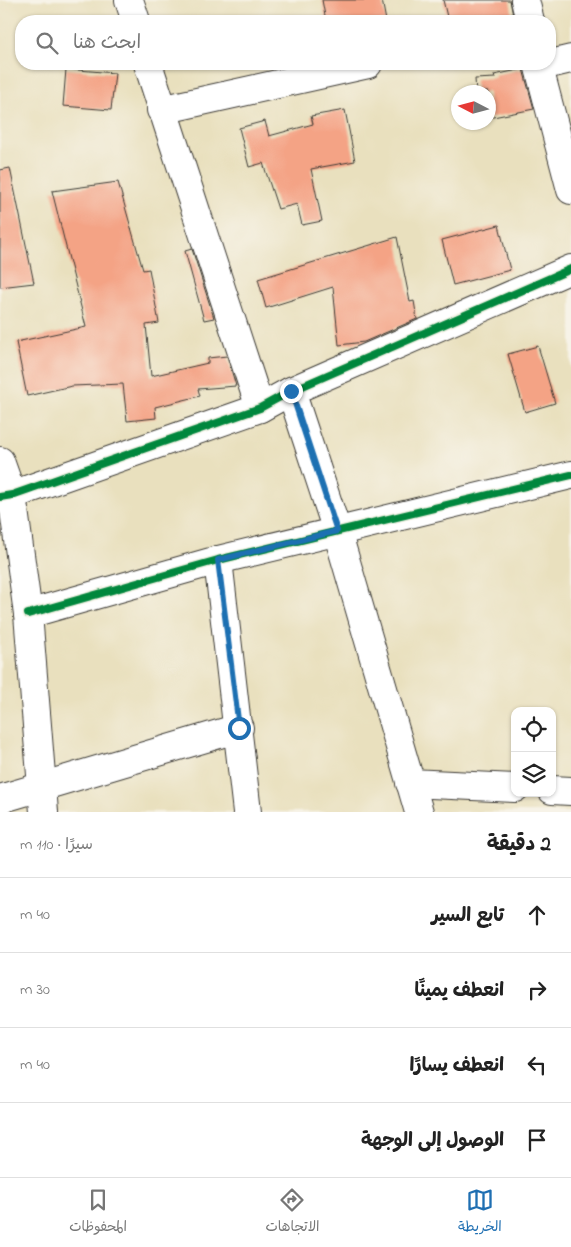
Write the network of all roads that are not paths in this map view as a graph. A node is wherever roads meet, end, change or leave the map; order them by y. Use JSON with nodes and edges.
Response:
{"nodes":[{"id":1,"x":130,"y":0,"type":"edge"},
{"id":2,"x":525,"y":0,"type":"edge"},
{"id":3,"x":134,"y":15,"type":"edge"},
{"id":4,"x":529,"y":15,"type":"edge"},
{"id":5,"x":571,"y":59,"type":"edge"},
{"id":6,"x":556,"y":62,"type":"edge"},
{"id":7,"x":150,"y":70,"type":"edge"},
{"id":8,"x":341,"y":70,"type":"edge"},
{"id":9,"x":545,"y":70,"type":"edge"},
{"id":10,"x":162,"y":110,"type":"junction"},
{"id":11,"x":571,"y":190,"type":"edge"},
{"id":12,"x":571,"y":269,"type":"edge"},
{"id":13,"x":291,"y":391,"type":"junction"},
{"id":14,"x":260,"y":408,"type":"junction"},
{"id":15,"x":0,"y":462,"type":"edge"},
{"id":16,"x":571,"y":475,"type":"edge"},
{"id":17,"x":6,"y":496,"type":"edge"},
{"id":18,"x":337,"y":531,"type":"junction"},
{"id":19,"x":218,"y":560,"type":"junction"},
{"id":20,"x":28,"y":614,"type":"junction"},
{"id":21,"x":239,"y":728,"type":"junction"},
{"id":22,"x":410,"y":783,"type":"junction"},
{"id":23,"x":42,"y":785,"type":"junction"},
{"id":24,"x":511,"y":788,"type":"edge"},
{"id":25,"x":556,"y":790,"type":"edge"},
{"id":26,"x":571,"y":790,"type":"edge"},
{"id":27,"x":0,"y":799,"type":"edge"},
{"id":28,"x":44,"y":812,"type":"edge"},
{"id":29,"x":247,"y":812,"type":"edge"},
{"id":30,"x":419,"y":812,"type":"edge"}],
"edges":[{"from":1,"to":3,"type":"street"},
{"from":2,"to":4,"type":"street"},
{"from":5,"to":6,"type":"street"},
{"from":7,"to":10,"type":"street"},
{"from":8,"to":10,"type":"street"},
{"from":9,"to":11,"type":"street"},
{"from":10,"to":14,"type":"street"},
{"from":12,"to":13,"type":"street"},
{"from":13,"to":14,"type":"street"},
{"from":13,"to":18,"type":"street"},
{"from":14,"to":17,"type":"street"},
{"from":15,"to":17,"type":"street"},
{"from":16,"to":18,"type":"street"},
{"from":17,"to":20,"type":"street"},
{"from":18,"to":19,"type":"street"},
{"from":18,"to":22,"type":"street"},
{"from":19,"to":20,"type":"street"},
{"from":19,"to":21,"type":"street"},
{"from":20,"to":23,"type":"street"},
{"from":21,"to":23,"type":"street"},
{"from":21,"to":29,"type":"street"},
{"from":22,"to":24,"type":"street"},
{"from":22,"to":30,"type":"street"},
{"from":23,"to":27,"type":"street"},
{"from":23,"to":28,"type":"street"},
{"from":25,"to":26,"type":"street"}]}
